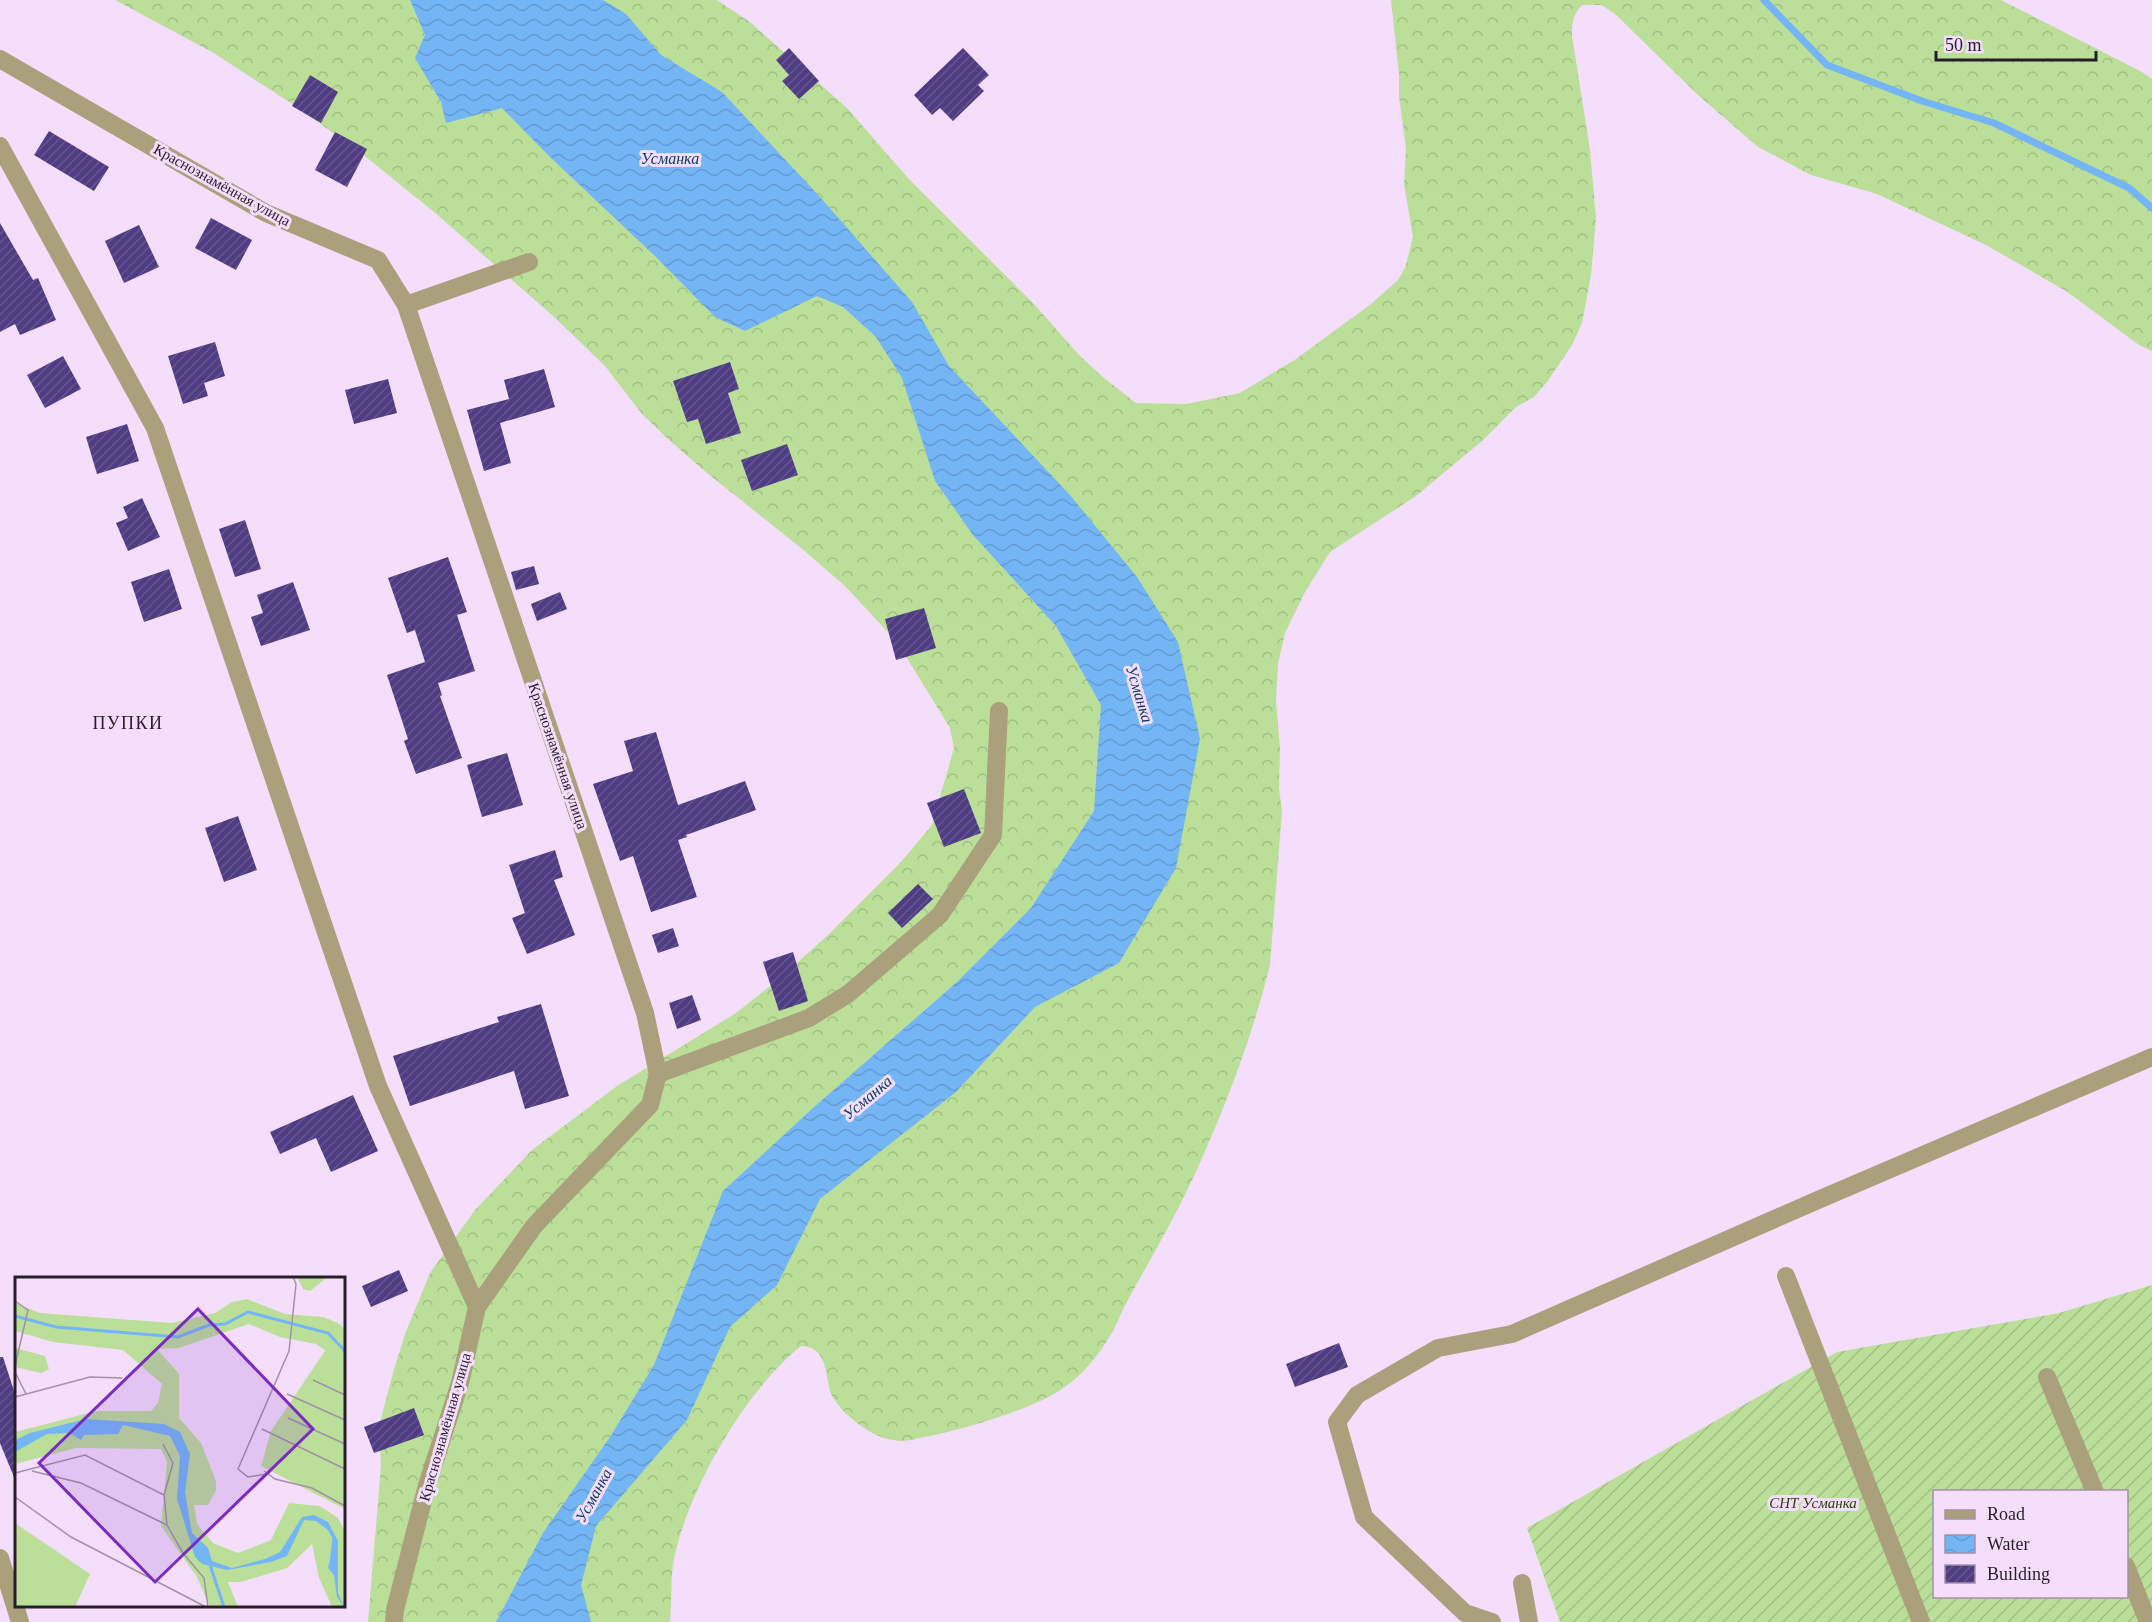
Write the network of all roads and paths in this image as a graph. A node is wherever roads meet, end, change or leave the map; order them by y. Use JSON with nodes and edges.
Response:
{"nodes":[{"id":1,"x":0,"y":59,"type":"edge"},
{"id":2,"x":0,"y":146,"type":"edge"},
{"id":3,"x":529,"y":262,"type":"dead end"},
{"id":4,"x":406,"y":304,"type":"junction"},
{"id":5,"x":999,"y":711,"type":"dead end"},
{"id":6,"x":2152,"y":1058,"type":"edge"},
{"id":7,"x":658,"y":1074,"type":"junction"},
{"id":8,"x":1786,"y":1276,"type":"dead end"},
{"id":9,"x":477,"y":1307,"type":"junction"},
{"id":10,"x":2047,"y":1377,"type":"dead end"},
{"id":11,"x":2095,"y":1490,"type":"edge"},
{"id":12,"x":0,"y":1558,"type":"edge"},
{"id":13,"x":2128,"y":1569,"type":"edge"},
{"id":14,"x":1522,"y":1582,"type":"dead end"},
{"id":15,"x":15,"y":1606,"type":"edge"},
{"id":16,"x":15,"y":1607,"type":"edge"},
{"id":17,"x":20,"y":1622,"type":"edge"},
{"id":18,"x":394,"y":1622,"type":"edge"},
{"id":19,"x":1492,"y":1622,"type":"edge"},
{"id":20,"x":1529,"y":1622,"type":"edge"},
{"id":21,"x":1922,"y":1622,"type":"edge"},
{"id":22,"x":2148,"y":1622,"type":"edge"}],
"edges":[{"from":1,"to":4,"type":"street","name":"Краснознамённая улица"},
{"from":2,"to":9,"type":"street"},
{"from":3,"to":4,"type":"street"},
{"from":4,"to":7,"type":"street","name":"Краснознамённая улица"},
{"from":5,"to":7,"type":"street"},
{"from":6,"to":19,"type":"street"},
{"from":7,"to":9,"type":"street","name":"Краснознамённая улица"},
{"from":8,"to":21,"type":"street"},
{"from":9,"to":18,"type":"street","name":"Краснознамённая улица"},
{"from":10,"to":11,"type":"street"},
{"from":12,"to":15,"type":"street"},
{"from":13,"to":22,"type":"street"},
{"from":14,"to":20,"type":"street"},
{"from":16,"to":17,"type":"street"}]}
